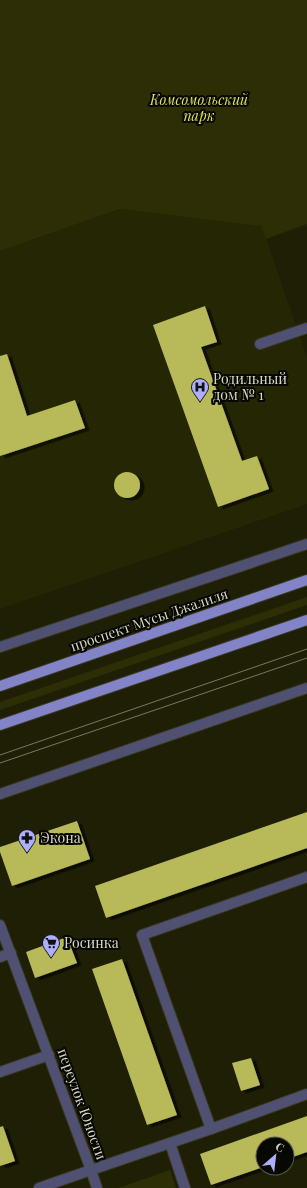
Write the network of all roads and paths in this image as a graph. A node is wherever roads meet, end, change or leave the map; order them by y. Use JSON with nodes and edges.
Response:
{"nodes":[{"id":1,"x":307,"y":328,"type":"edge"},
{"id":2,"x":260,"y":344,"type":"dead end"},
{"id":3,"x":307,"y":544,"type":"edge"},
{"id":4,"x":307,"y":580,"type":"edge"},
{"id":5,"x":307,"y":620,"type":"edge"},
{"id":6,"x":0,"y":647,"type":"edge"},
{"id":7,"x":0,"y":686,"type":"edge"},
{"id":8,"x":307,"y":688,"type":"edge"},
{"id":9,"x":0,"y":725,"type":"edge"},
{"id":10,"x":0,"y":794,"type":"edge"},
{"id":11,"x":307,"y":877,"type":"edge"},
{"id":12,"x":0,"y":924,"type":"edge"},
{"id":13,"x":11,"y":953,"type":"junction"},
{"id":14,"x":0,"y":957,"type":"edge"},
{"id":15,"x":49,"y":1055,"type":"junction"},
{"id":16,"x":0,"y":1072,"type":"edge"},
{"id":17,"x":307,"y":1094,"type":"edge"},
{"id":18,"x":211,"y":1129,"type":"junction"},
{"id":19,"x":170,"y":1143,"type":"junction"},
{"id":20,"x":91,"y":1170,"type":"junction"},
{"id":21,"x":39,"y":1188,"type":"edge"},
{"id":22,"x":97,"y":1188,"type":"edge"},
{"id":23,"x":185,"y":1188,"type":"edge"}],
"edges":[{"from":1,"to":2,"type":"street"},
{"from":3,"to":6,"type":"street"},
{"from":4,"to":7,"type":"main road","name":"проспект Мусы Джалиля"},
{"from":5,"to":9,"type":"main road"},
{"from":8,"to":10,"type":"street"},
{"from":11,"to":18,"type":"street"},
{"from":12,"to":13,"type":"street","name":"переулок Юности"},
{"from":13,"to":14,"type":"street"},
{"from":13,"to":15,"type":"street","name":"переулок Юности"},
{"from":15,"to":16,"type":"street"},
{"from":15,"to":20,"type":"street","name":"переулок Юности"},
{"from":17,"to":18,"type":"street","name":"переулок Юности"},
{"from":18,"to":19,"type":"street","name":"переулок Юности"},
{"from":19,"to":20,"type":"street","name":"переулок Юности"},
{"from":19,"to":23,"type":"street"},
{"from":20,"to":21,"type":"street"},
{"from":20,"to":22,"type":"street"}]}
